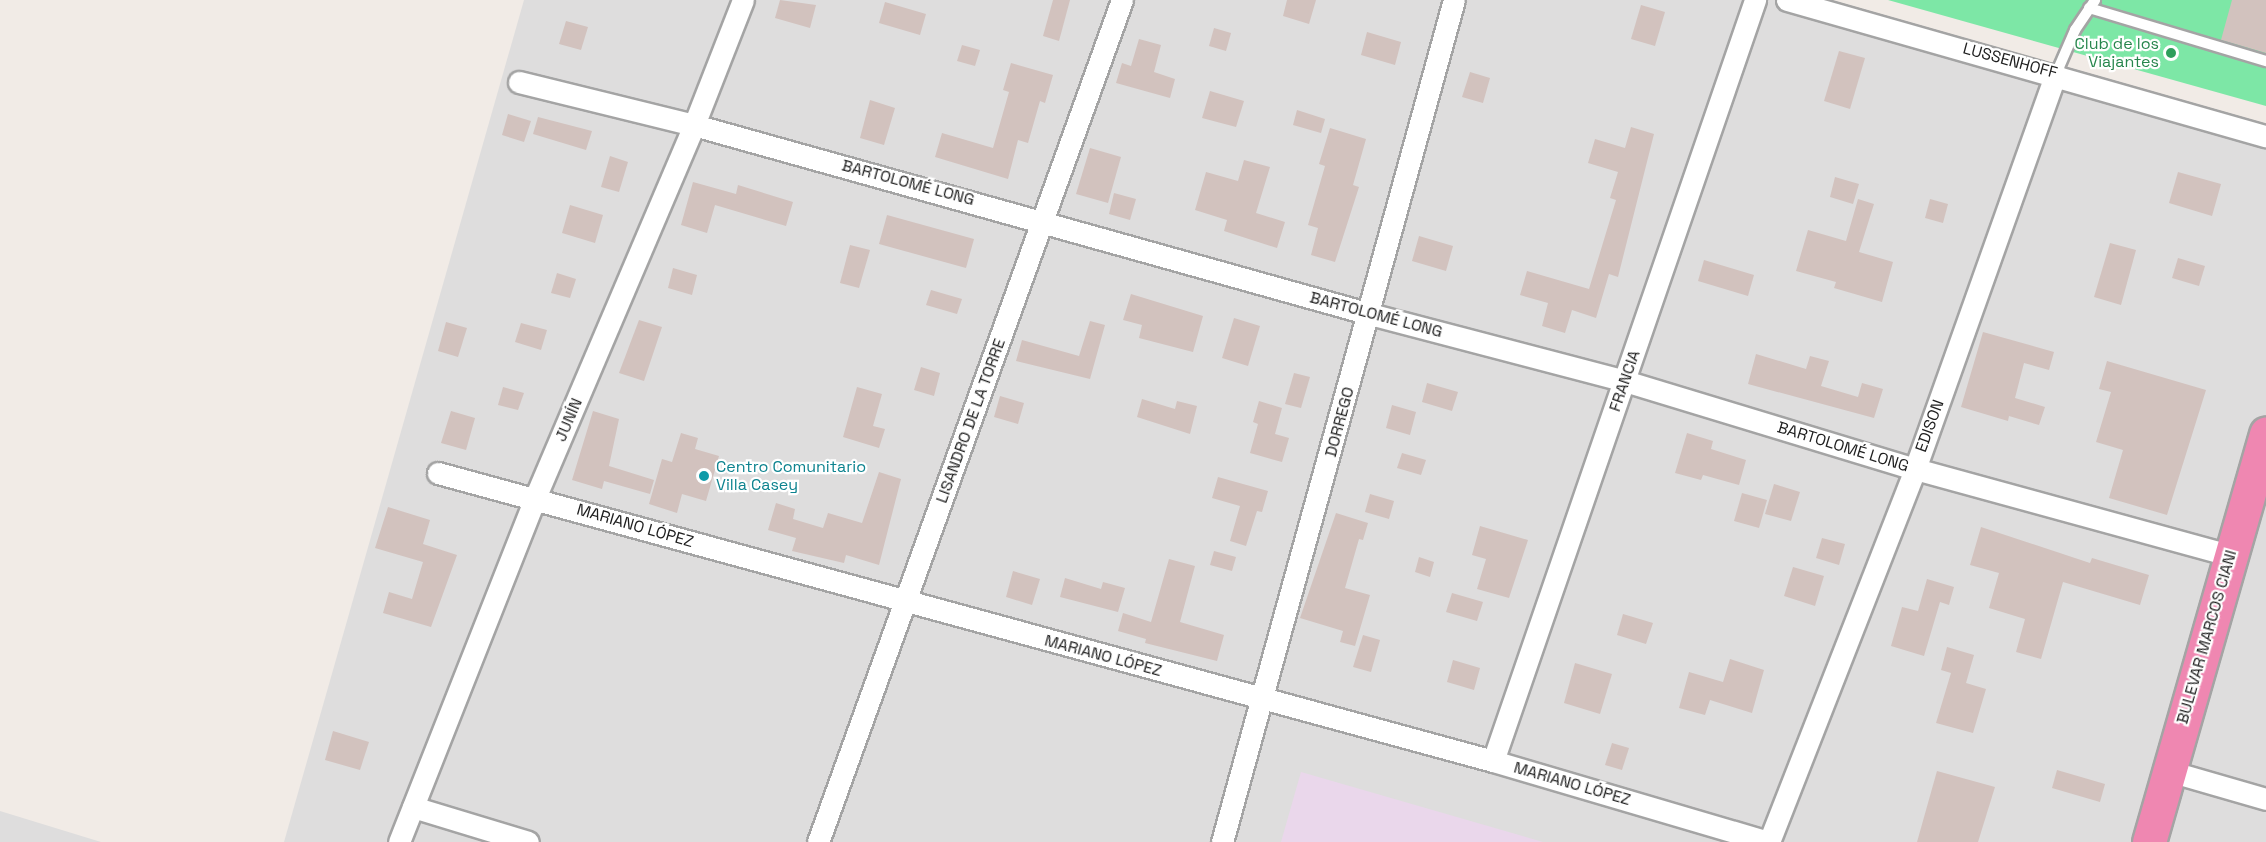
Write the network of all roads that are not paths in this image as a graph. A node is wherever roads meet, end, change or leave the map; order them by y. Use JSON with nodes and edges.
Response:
{"nodes":[{"id":1,"x":743,"y":0,"type":"edge"},
{"id":2,"x":1122,"y":0,"type":"edge"},
{"id":3,"x":1454,"y":0,"type":"edge"},
{"id":4,"x":1755,"y":0,"type":"edge"},
{"id":5,"x":1787,"y":0,"type":"edge"},
{"id":6,"x":2092,"y":4,"type":"edge"},
{"id":7,"x":2266,"y":61,"type":"edge"},
{"id":8,"x":2056,"y":74,"type":"junction"},
{"id":9,"x":519,"y":82,"type":"dead end"},
{"id":10,"x":694,"y":125,"type":"junction"},
{"id":11,"x":2266,"y":136,"type":"edge"},
{"id":12,"x":1045,"y":221,"type":"junction"},
{"id":13,"x":1370,"y":314,"type":"junction"},
{"id":14,"x":1625,"y":381,"type":"junction"},
{"id":15,"x":2266,"y":433,"type":"edge"},
{"id":16,"x":1915,"y":469,"type":"junction"},
{"id":17,"x":438,"y":473,"type":"dead end"},
{"id":18,"x":535,"y":498,"type":"junction"},
{"id":19,"x":2230,"y":555,"type":"junction"},
{"id":20,"x":905,"y":601,"type":"junction"},
{"id":21,"x":1264,"y":700,"type":"junction"},
{"id":22,"x":1493,"y":761,"type":"junction"},
{"id":23,"x":2169,"y":771,"type":"junction"},
{"id":24,"x":2266,"y":799,"type":"edge"},
{"id":25,"x":413,"y":807,"type":"junction"},
{"id":26,"x":399,"y":842,"type":"edge"},
{"id":27,"x":528,"y":842,"type":"edge"},
{"id":28,"x":818,"y":842,"type":"edge"},
{"id":29,"x":1222,"y":842,"type":"edge"},
{"id":30,"x":1769,"y":842,"type":"edge"},
{"id":31,"x":2149,"y":842,"type":"edge"}],
"edges":[{"from":1,"to":10,"type":"street","name":"JUNÍN"},
{"from":2,"to":12,"type":"street","name":"LISANDRO DE LA TORRE"},
{"from":3,"to":13,"type":"street","name":"DORREGO"},
{"from":4,"to":14,"type":"street","name":"FRANCIA"},
{"from":5,"to":8,"type":"street","name":"LUSSENHOFF"},
{"from":6,"to":7,"type":"lane"},
{"from":6,"to":8,"type":"lane"},
{"from":8,"to":11,"type":"street","name":"LUSSENHOFF"},
{"from":8,"to":16,"type":"street","name":"EDISON"},
{"from":9,"to":10,"type":"street","name":"BARTOLOMÉ LONG"},
{"from":10,"to":12,"type":"street","name":"BARTOLOMÉ LONG"},
{"from":10,"to":18,"type":"street","name":"JUNÍN"},
{"from":12,"to":13,"type":"street","name":"BARTOLOMÉ LONG"},
{"from":12,"to":20,"type":"street","name":"LISANDRO DE LA TORRE"},
{"from":13,"to":14,"type":"street","name":"BARTOLOMÉ LONG"},
{"from":13,"to":21,"type":"street","name":"DORREGO"},
{"from":14,"to":16,"type":"street","name":"BARTOLOMÉ LONG"},
{"from":14,"to":22,"type":"street","name":"FRANCIA"},
{"from":15,"to":19,"type":"highway","name":"BULEVAR MARCOS CIANI"},
{"from":16,"to":19,"type":"street","name":"BARTOLOMÉ LONG"},
{"from":16,"to":30,"type":"street","name":"EDISON"},
{"from":17,"to":18,"type":"street","name":"MARIANO LÓPEZ"},
{"from":18,"to":20,"type":"street","name":"MARIANO LÓPEZ"},
{"from":18,"to":25,"type":"street","name":"JUNÍN"},
{"from":19,"to":23,"type":"highway","name":"BULEVAR MARCOS CIANI"},
{"from":20,"to":21,"type":"street","name":"MARIANO LÓPEZ"},
{"from":20,"to":28,"type":"street","name":"LISANDRO DE LA TORRE"},
{"from":21,"to":22,"type":"street","name":"MARIANO LÓPEZ"},
{"from":21,"to":29,"type":"street","name":"DORREGO"},
{"from":22,"to":30,"type":"street","name":"MARIANO LÓPEZ"},
{"from":23,"to":24,"type":"street"},
{"from":23,"to":31,"type":"highway","name":"BULEVAR MARCOS CIANI"},
{"from":25,"to":26,"type":"street","name":"JUNÍN"},
{"from":25,"to":27,"type":"street"}]}
